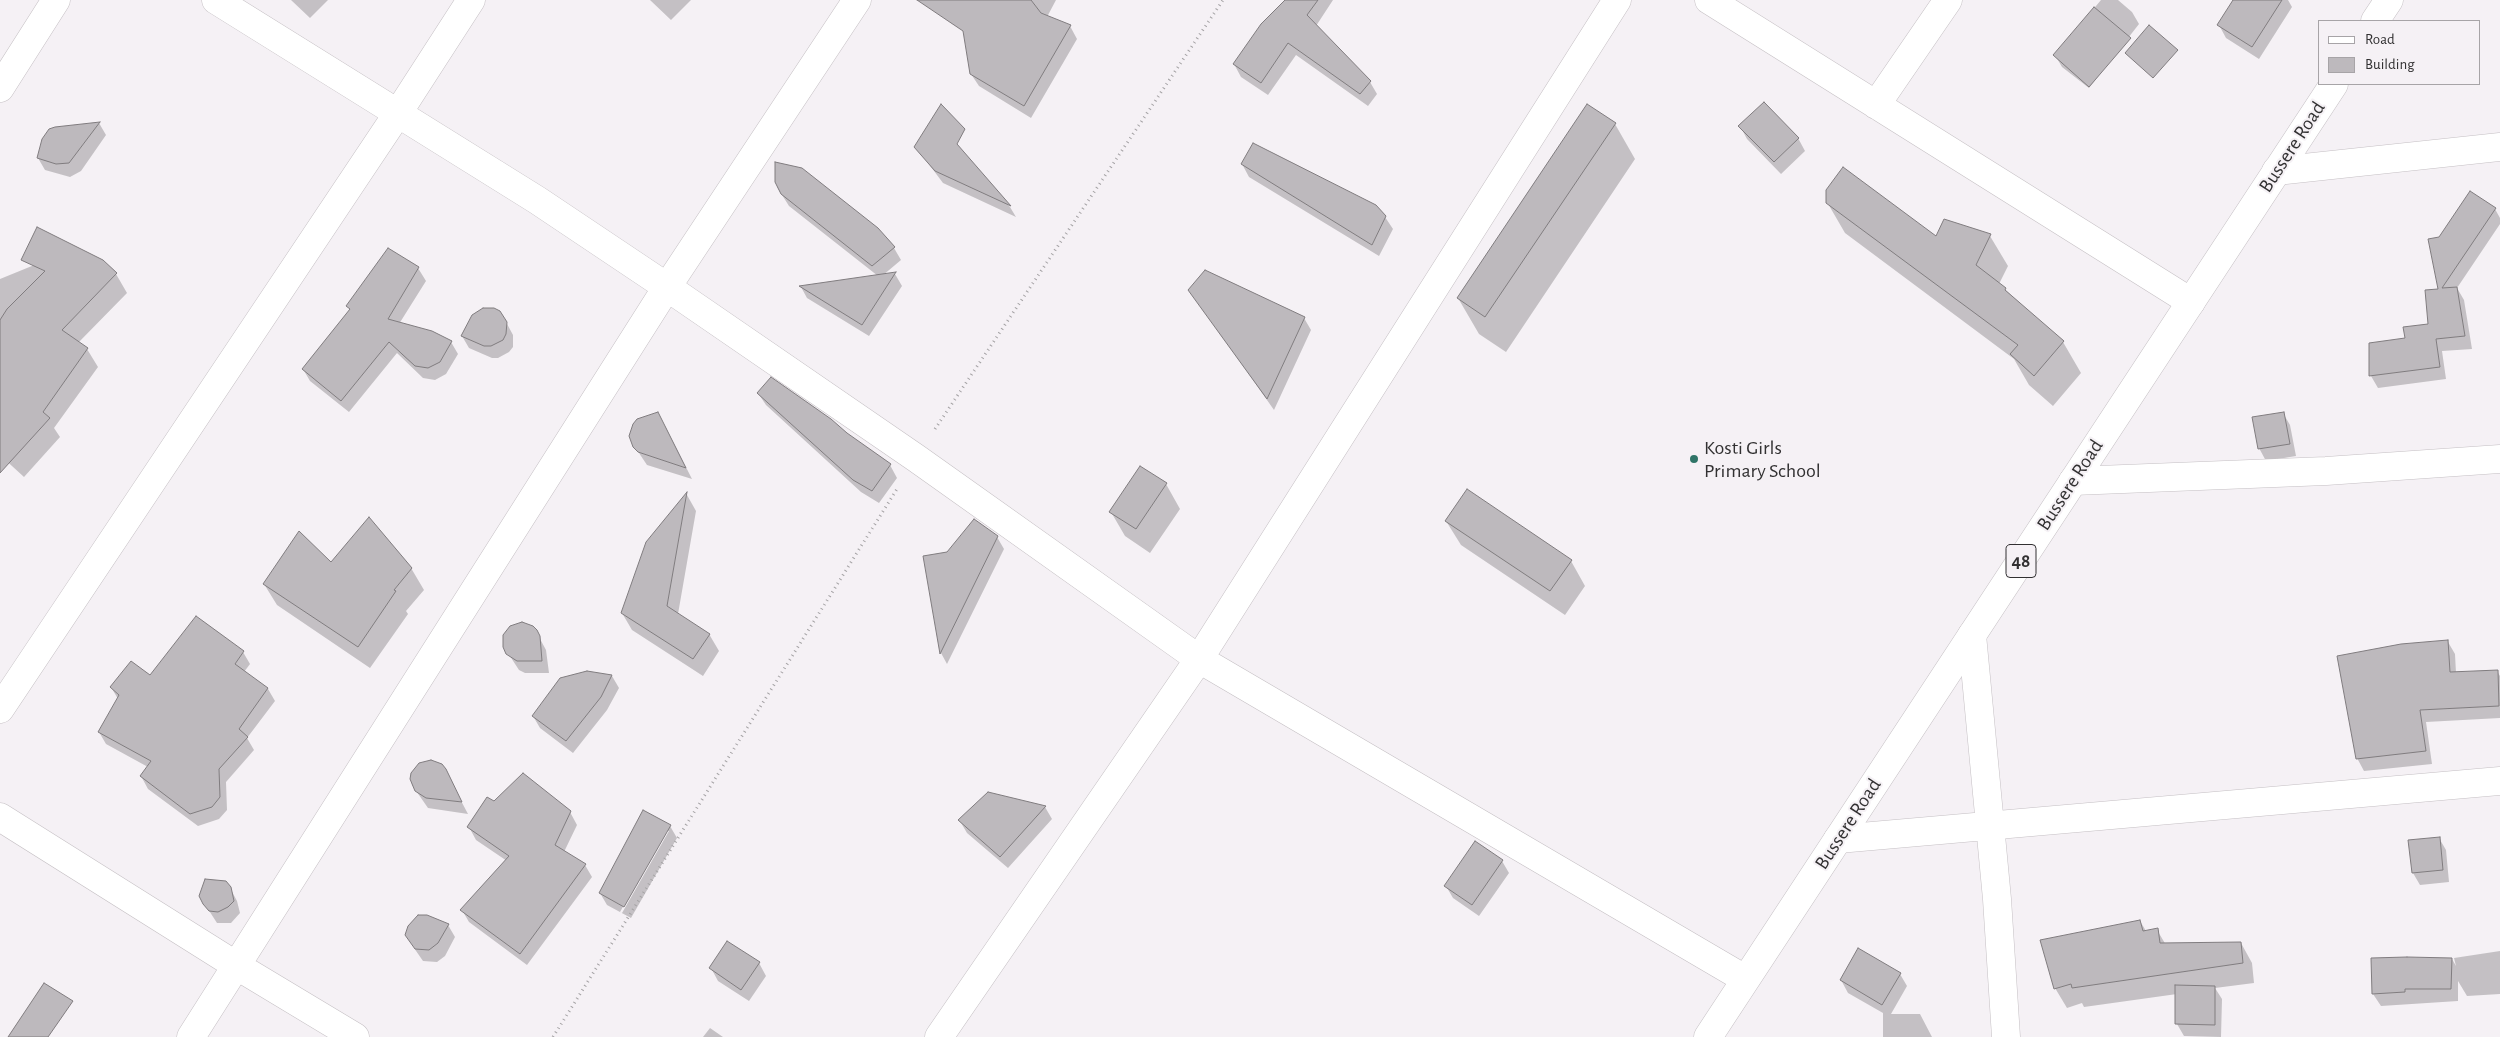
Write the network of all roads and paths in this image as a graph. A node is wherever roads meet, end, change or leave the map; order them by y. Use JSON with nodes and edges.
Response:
{"nodes":[{"id":1,"x":56,"y":0,"type":"edge"},
{"id":2,"x":216,"y":0,"type":"edge"},
{"id":3,"x":471,"y":0,"type":"edge"},
{"id":4,"x":857,"y":0,"type":"edge"},
{"id":5,"x":1223,"y":0,"type":"edge"},
{"id":6,"x":1617,"y":0,"type":"edge"},
{"id":7,"x":1708,"y":0,"type":"edge"},
{"id":8,"x":1948,"y":0,"type":"edge"},
{"id":9,"x":2389,"y":0,"type":"edge"},
{"id":10,"x":2376,"y":20,"type":"edge"},
{"id":11,"x":2333,"y":85,"type":"edge"},
{"id":12,"x":0,"y":88,"type":"edge"},
{"id":13,"x":1876,"y":105,"type":"junction"},
{"id":14,"x":398,"y":113,"type":"junction"},
{"id":15,"x":2500,"y":147,"type":"edge"},
{"id":16,"x":2276,"y":172,"type":"junction"},
{"id":17,"x":668,"y":288,"type":"junction"},
{"id":18,"x":2191,"y":302,"type":"junction"},
{"id":19,"x":916,"y":458,"type":"junction"},
{"id":20,"x":2500,"y":459,"type":"edge"},
{"id":21,"x":2073,"y":481,"type":"junction"},
{"id":22,"x":1972,"y":635,"type":"junction"},
{"id":23,"x":1198,"y":659,"type":"junction"},
{"id":24,"x":0,"y":709,"type":"edge"},
{"id":25,"x":2500,"y":781,"type":"edge"},
{"id":26,"x":0,"y":817,"type":"edge"},
{"id":27,"x":1990,"y":826,"type":"junction"},
{"id":28,"x":1838,"y":839,"type":"junction"},
{"id":29,"x":237,"y":966,"type":"junction"},
{"id":30,"x":1745,"y":979,"type":"junction"},
{"id":31,"x":191,"y":1037,"type":"edge"},
{"id":32,"x":355,"y":1037,"type":"edge"},
{"id":33,"x":553,"y":1037,"type":"edge"},
{"id":34,"x":940,"y":1037,"type":"edge"},
{"id":35,"x":1708,"y":1037,"type":"edge"},
{"id":36,"x":2006,"y":1037,"type":"edge"}],
"edges":[{"from":1,"to":12,"type":"street"},
{"from":2,"to":14,"type":"street"},
{"from":3,"to":14,"type":"street"},
{"from":4,"to":17,"type":"street"},
{"from":5,"to":19,"type":"path"},
{"from":6,"to":23,"type":"street"},
{"from":7,"to":13,"type":"street"},
{"from":8,"to":13,"type":"street"},
{"from":9,"to":10,"type":"street"},
{"from":11,"to":16,"type":"street","name":"Bussere Road","number":"48"},
{"from":13,"to":18,"type":"street"},
{"from":14,"to":17,"type":"street"},
{"from":14,"to":24,"type":"street"},
{"from":15,"to":16,"type":"street"},
{"from":16,"to":18,"type":"street","name":"Bussere Road","number":"48"},
{"from":17,"to":19,"type":"street"},
{"from":17,"to":29,"type":"street"},
{"from":18,"to":21,"type":"street","name":"Bussere Road","number":"48"},
{"from":19,"to":23,"type":"street"},
{"from":19,"to":33,"type":"path"},
{"from":20,"to":21,"type":"street"},
{"from":21,"to":22,"type":"street","name":"Bussere Road","number":"48"},
{"from":22,"to":27,"type":"street"},
{"from":22,"to":28,"type":"street","name":"Bussere Road","number":"48"},
{"from":23,"to":30,"type":"street"},
{"from":23,"to":34,"type":"street"},
{"from":25,"to":27,"type":"street"},
{"from":26,"to":29,"type":"street"},
{"from":27,"to":28,"type":"street"},
{"from":27,"to":36,"type":"street"},
{"from":28,"to":30,"type":"street","name":"Bussere Road","number":"48"},
{"from":29,"to":31,"type":"street"},
{"from":29,"to":32,"type":"street"},
{"from":30,"to":35,"type":"street","name":"Bussere Road","number":"48"}]}
